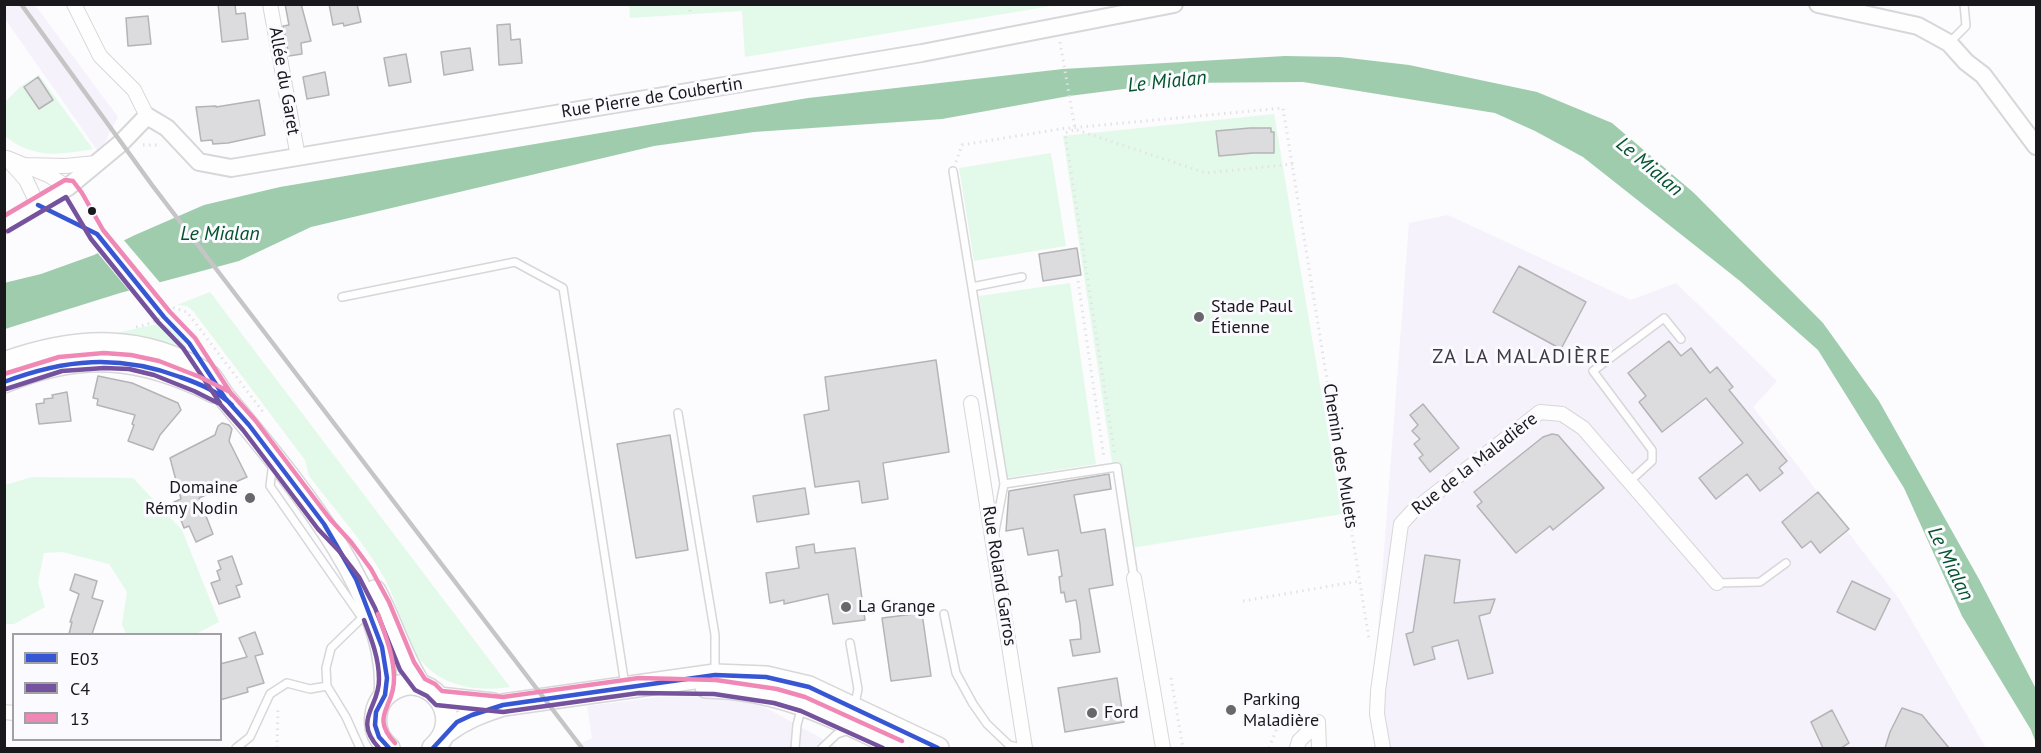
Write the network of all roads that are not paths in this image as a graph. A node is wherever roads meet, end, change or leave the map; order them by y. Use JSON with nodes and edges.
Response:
{"nodes":[{"id":1,"x":75,"y":4,"type":"edge"},
{"id":2,"x":270,"y":4,"type":"edge"},
{"id":3,"x":1174,"y":4,"type":"edge"},
{"id":4,"x":1818,"y":4,"type":"edge"},
{"id":5,"x":1964,"y":4,"type":"edge"},
{"id":6,"x":1949,"y":43,"type":"junction"},
{"id":7,"x":147,"y":116,"type":"junction"},
{"id":8,"x":2037,"y":146,"type":"edge"},
{"id":9,"x":298,"y":156,"type":"junction"},
{"id":10,"x":6,"y":157,"type":"edge"},
{"id":11,"x":96,"y":163,"type":"junction"},
{"id":12,"x":24,"y":165,"type":"junction"},
{"id":13,"x":953,"y":171,"type":"road end"},
{"id":14,"x":68,"y":187,"type":"junction"},
{"id":15,"x":38,"y":205,"type":"junction"},
{"id":16,"x":4,"y":225,"type":"edge"},
{"id":17,"x":1022,"y":277,"type":"dead end"},
{"id":18,"x":972,"y":287,"type":"junction"},
{"id":19,"x":342,"y":297,"type":"dead end"},
{"id":20,"x":1681,"y":339,"type":"dead end"},
{"id":21,"x":4,"y":363,"type":"edge"},
{"id":22,"x":4,"y":382,"type":"edge"},
{"id":23,"x":225,"y":398,"type":"junction"},
{"id":24,"x":971,"y":403,"type":"dead end"},
{"id":25,"x":678,"y":413,"type":"dead end"},
{"id":26,"x":273,"y":457,"type":"junction"},
{"id":27,"x":1629,"y":482,"type":"junction"},
{"id":28,"x":1004,"y":484,"type":"junction"},
{"id":29,"x":324,"y":524,"type":"junction"},
{"id":30,"x":993,"y":539,"type":"junction"},
{"id":31,"x":1786,"y":563,"type":"dead end"},
{"id":32,"x":1134,"y":578,"type":"joint"},
{"id":33,"x":1717,"y":583,"type":"joint"},
{"id":34,"x":366,"y":614,"type":"junction"},
{"id":35,"x":944,"y":614,"type":"dead end"},
{"id":36,"x":850,"y":643,"type":"dead end"},
{"id":37,"x":715,"y":681,"type":"junction"},
{"id":38,"x":420,"y":685,"type":"junction"},
{"id":39,"x":327,"y":686,"type":"junction"},
{"id":40,"x":632,"y":686,"type":"junction"},
{"id":41,"x":385,"y":695,"type":"junction"},
{"id":42,"x":806,"y":695,"type":"junction"},
{"id":43,"x":439,"y":698,"type":"junction"},
{"id":44,"x":503,"y":705,"type":"junction"},
{"id":45,"x":854,"y":707,"type":"junction"},
{"id":46,"x":857,"y":728,"type":"junction"},
{"id":47,"x":437,"y":744,"type":"edge"},
{"id":48,"x":236,"y":748,"type":"edge"},
{"id":49,"x":360,"y":748,"type":"edge"},
{"id":50,"x":389,"y":748,"type":"edge"},
{"id":51,"x":795,"y":748,"type":"edge"},
{"id":52,"x":822,"y":748,"type":"edge"},
{"id":53,"x":899,"y":748,"type":"edge"},
{"id":54,"x":938,"y":748,"type":"edge"},
{"id":55,"x":1023,"y":748,"type":"edge"},
{"id":56,"x":1162,"y":748,"type":"edge"},
{"id":57,"x":1297,"y":748,"type":"edge"},
{"id":58,"x":1319,"y":748,"type":"edge"},
{"id":59,"x":1383,"y":748,"type":"edge"}],
"edges":[{"from":1,"to":7,"type":"street"},
{"from":2,"to":9,"type":"street","name":"Allée du Garet"},
{"from":3,"to":9,"type":"street","name":"Rue Pierre de Coubertin"},
{"from":4,"to":6,"type":"street"},
{"from":5,"to":6,"type":"lane"},
{"from":6,"to":8,"type":"street"},
{"from":7,"to":9,"type":"street","name":"Rue Pierre de Coubertin"},
{"from":7,"to":11,"type":"street"},
{"from":10,"to":12,"type":"street"},
{"from":10,"to":15,"type":"street"},
{"from":11,"to":12,"type":"street"},
{"from":11,"to":14,"type":"street"},
{"from":12,"to":14,"type":"street"},
{"from":13,"to":18,"type":"lane"},
{"from":14,"to":15,"type":"street"},
{"from":15,"to":16,"type":"street"},
{"from":17,"to":18,"type":"lane"},
{"from":18,"to":28,"type":"lane"},
{"from":19,"to":40,"type":"lane"},
{"from":20,"to":27,"type":"lane"},
{"from":21,"to":23,"type":"main road"},
{"from":22,"to":23,"type":"main road"},
{"from":23,"to":26,"type":"main road"},
{"from":24,"to":30,"type":"street","name":"Rue Roland Garros"},
{"from":25,"to":37,"type":"lane"},
{"from":26,"to":29,"type":"main road"},
{"from":26,"to":34,"type":"lane"},
{"from":27,"to":33,"type":"street","name":"Rue de la Maladière"},
{"from":27,"to":59,"type":"street","name":"Rue de la Maladière"},
{"from":28,"to":30,"type":"lane"},
{"from":28,"to":32,"type":"lane"},
{"from":29,"to":34,"type":"main road"},
{"from":29,"to":38,"type":"main road"},
{"from":30,"to":55,"type":"street","name":"Rue Roland Garros"},
{"from":31,"to":33,"type":"lane"},
{"from":32,"to":56,"type":"street"},
{"from":34,"to":39,"type":"lane"},
{"from":34,"to":41,"type":"main road"},
{"from":35,"to":55,"type":"lane"},
{"from":36,"to":45,"type":"lane"},
{"from":37,"to":40,"type":"main road"},
{"from":37,"to":42,"type":"main road"},
{"from":38,"to":41,"type":"main road"},
{"from":38,"to":43,"type":"main road"},
{"from":39,"to":48,"type":"lane"},
{"from":39,"to":49,"type":"lane"},
{"from":40,"to":44,"type":"main road"},
{"from":41,"to":50,"type":"main road"},
{"from":42,"to":45,"type":"main road"},
{"from":42,"to":46,"type":"main road"},
{"from":42,"to":51,"type":"lane"},
{"from":43,"to":44,"type":"main road"},
{"from":43,"to":47,"type":"main road"},
{"from":44,"to":47,"type":"main road"},
{"from":45,"to":54,"type":"main road"},
{"from":46,"to":52,"type":"lane"},
{"from":46,"to":53,"type":"main road"},
{"from":57,"to":58,"type":"street"}]}
